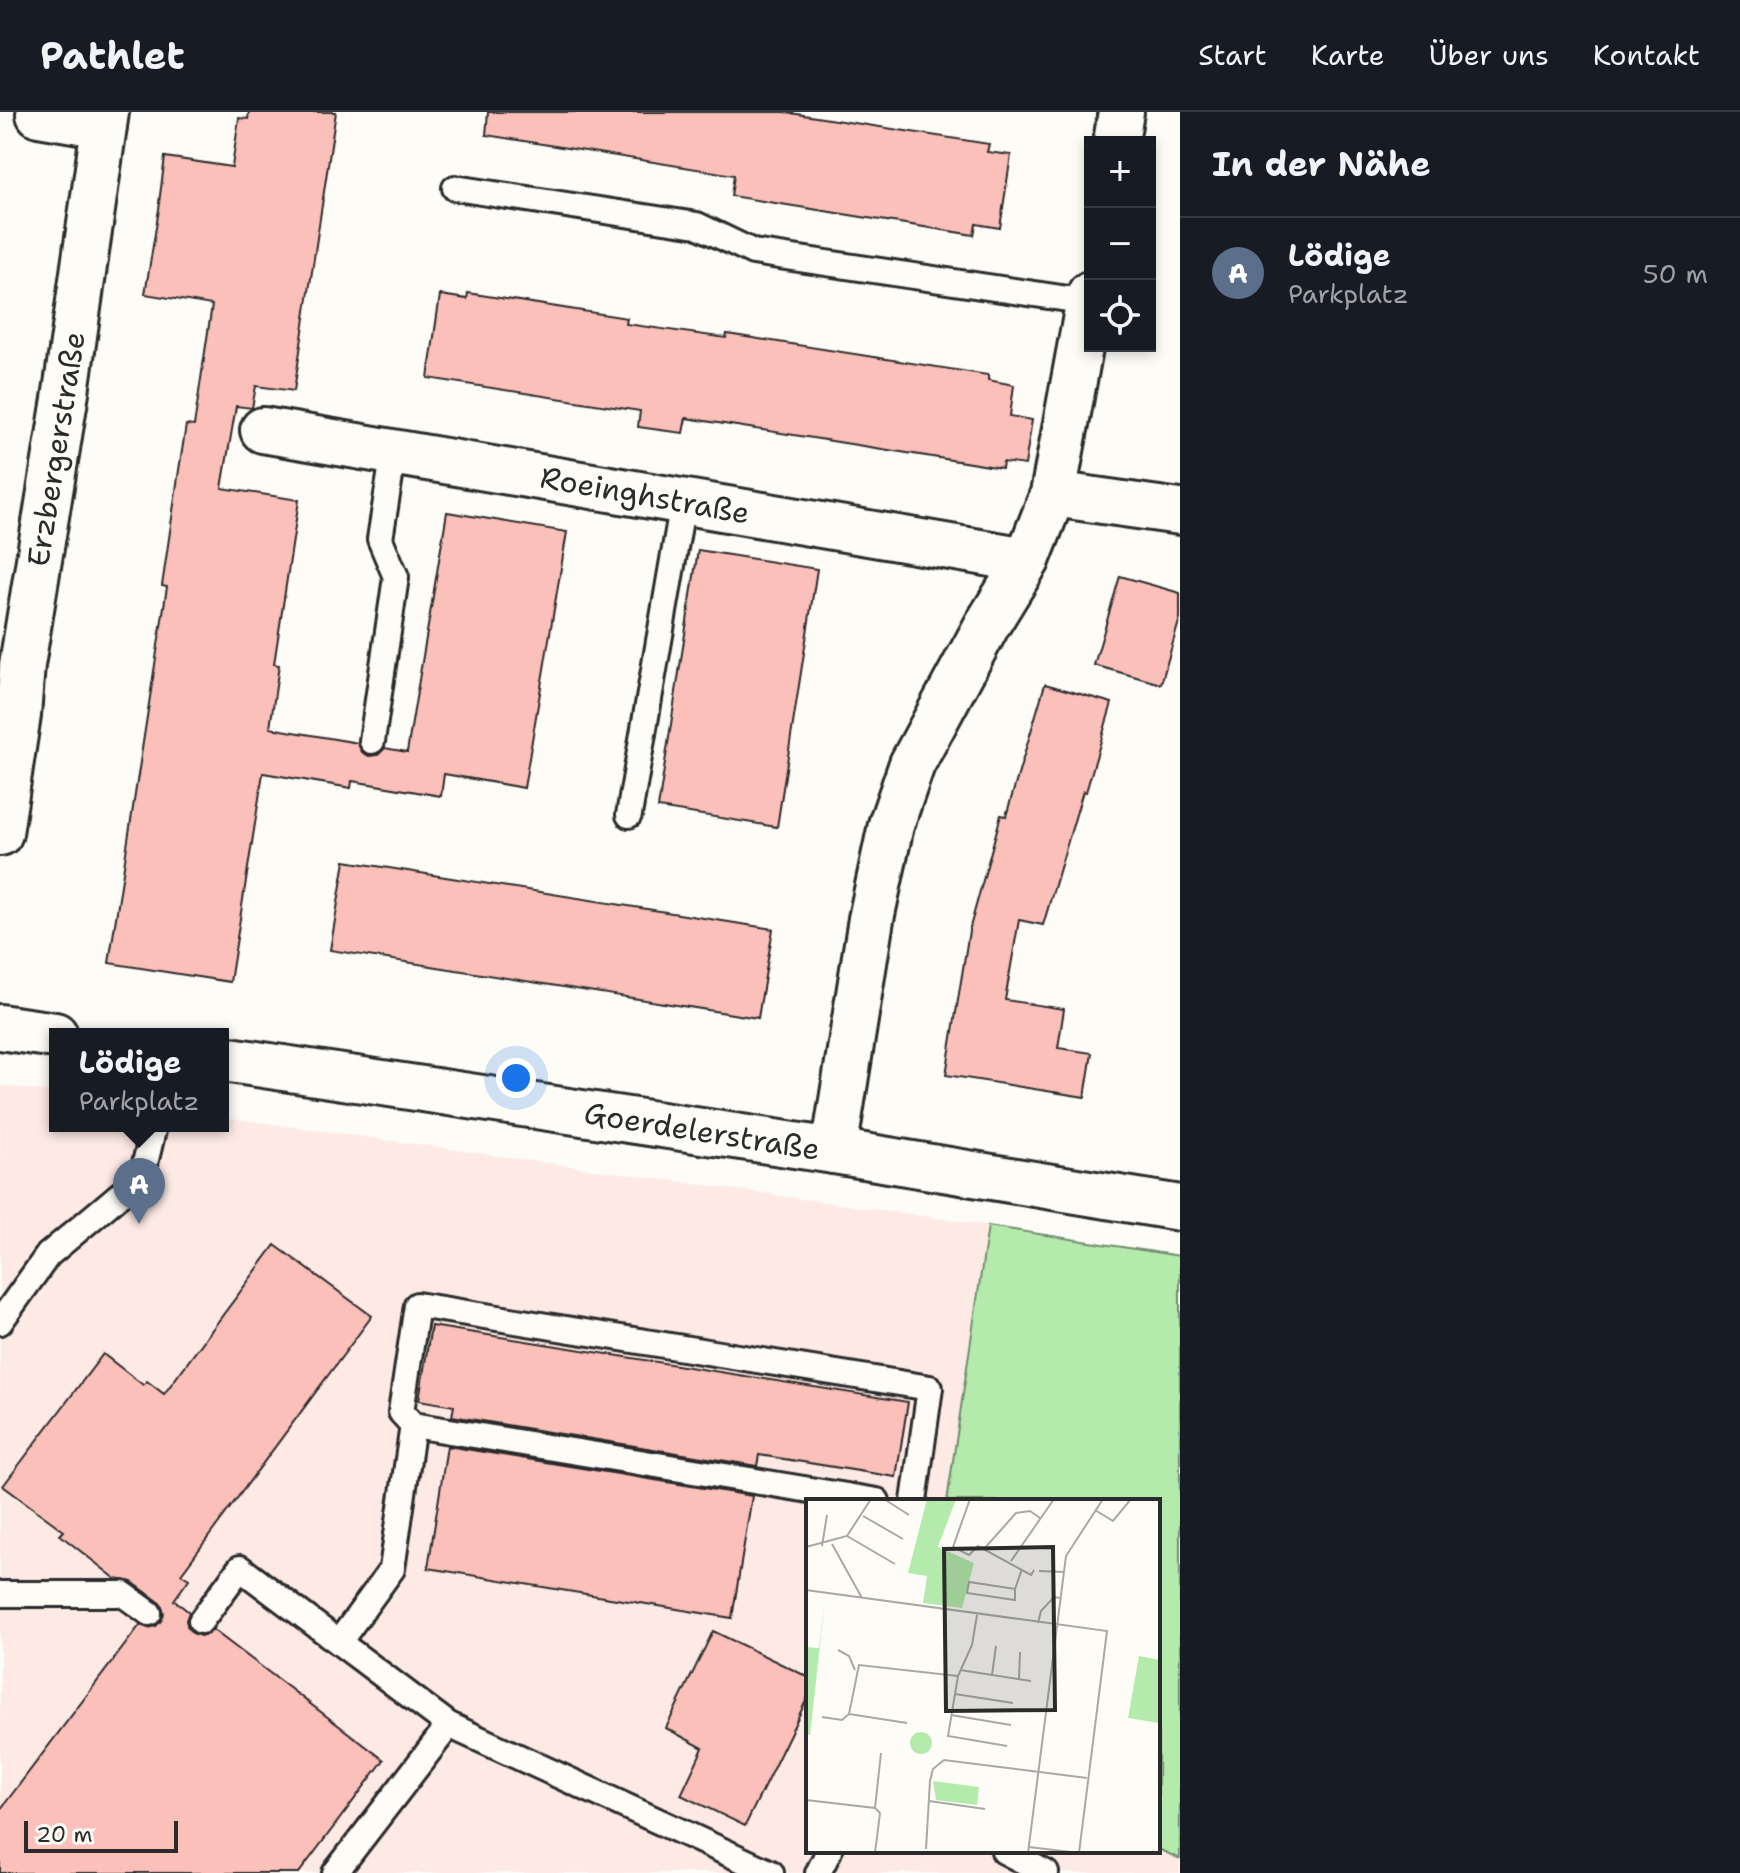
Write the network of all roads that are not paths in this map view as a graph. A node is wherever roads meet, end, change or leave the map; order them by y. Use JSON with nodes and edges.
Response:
{"nodes":[{"id":1,"x":1121,"y":112,"type":"edge"},
{"id":2,"x":39,"y":114,"type":"edge"},
{"id":3,"x":105,"y":119,"type":"edge"},
{"id":4,"x":1117,"y":136,"type":"edge"},
{"id":5,"x":455,"y":188,"type":"dead end"},
{"id":6,"x":1084,"y":297,"type":"edge"},
{"id":7,"x":1084,"y":325,"type":"edge"},
{"id":8,"x":263,"y":430,"type":"dead end"},
{"id":9,"x":394,"y":451,"type":"junction"},
{"id":10,"x":1053,"y":494,"type":"junction"},
{"id":11,"x":683,"y":502,"type":"junction"},
{"id":12,"x":1180,"y":512,"type":"edge"},
{"id":13,"x":1027,"y":560,"type":"junction"},
{"id":14,"x":372,"y":741,"type":"dead end"},
{"id":15,"x":629,"y":815,"type":"dead end"},
{"id":16,"x":0,"y":833,"type":"edge"},
{"id":17,"x":0,"y":1027,"type":"edge"},
{"id":18,"x":49,"y":1034,"type":"edge"},
{"id":19,"x":229,"y":1060,"type":"edge"},
{"id":20,"x":153,"y":1132,"type":"edge"},
{"id":21,"x":834,"y":1151,"type":"junction"},
{"id":22,"x":1180,"y":1208,"type":"edge"},
{"id":23,"x":0,"y":1322,"type":"edge"},
{"id":24,"x":413,"y":1425,"type":"junction"},
{"id":25,"x":865,"y":1499,"type":"edge"},
{"id":26,"x":914,"y":1499,"type":"edge"},
{"id":27,"x":0,"y":1594,"type":"edge"},
{"id":28,"x":149,"y":1613,"type":"dead end"},
{"id":29,"x":201,"y":1621,"type":"dead end"},
{"id":30,"x":339,"y":1642,"type":"junction"},
{"id":31,"x":449,"y":1725,"type":"junction"},
{"id":32,"x":828,"y":1853,"type":"edge"},
{"id":33,"x":1008,"y":1853,"type":"edge"},
{"id":34,"x":737,"y":1866,"type":"edge"},
{"id":35,"x":335,"y":1873,"type":"edge"},
{"id":36,"x":771,"y":1873,"type":"edge"},
{"id":37,"x":818,"y":1873,"type":"edge"},
{"id":38,"x":1046,"y":1873,"type":"edge"}],
"edges":[{"from":1,"to":4,"type":"street"},
{"from":2,"to":3,"type":"street"},
{"from":3,"to":16,"type":"street","name":"Erzbergerstraße"},
{"from":5,"to":6,"type":"lane"},
{"from":7,"to":10,"type":"street"},
{"from":8,"to":9,"type":"street","name":"Roeinghstraße"},
{"from":9,"to":11,"type":"street","name":"Roeinghstraße"},
{"from":9,"to":14,"type":"lane"},
{"from":10,"to":12,"type":"street"},
{"from":10,"to":13,"type":"street"},
{"from":11,"to":13,"type":"street","name":"Roeinghstraße"},
{"from":11,"to":15,"type":"lane"},
{"from":13,"to":21,"type":"street"},
{"from":17,"to":18,"type":"street"},
{"from":19,"to":21,"type":"street","name":"Goerdelerstraße"},
{"from":20,"to":23,"type":"lane"},
{"from":21,"to":22,"type":"street","name":"Goerdelerstraße"},
{"from":24,"to":25,"type":"lane"},
{"from":24,"to":26,"type":"lane"},
{"from":24,"to":30,"type":"lane"},
{"from":27,"to":28,"type":"lane"},
{"from":29,"to":30,"type":"lane"},
{"from":30,"to":31,"type":"lane"},
{"from":31,"to":34,"type":"lane"},
{"from":31,"to":35,"type":"lane"},
{"from":32,"to":37,"type":"lane"},
{"from":33,"to":38,"type":"lane"},
{"from":34,"to":36,"type":"lane"}]}
